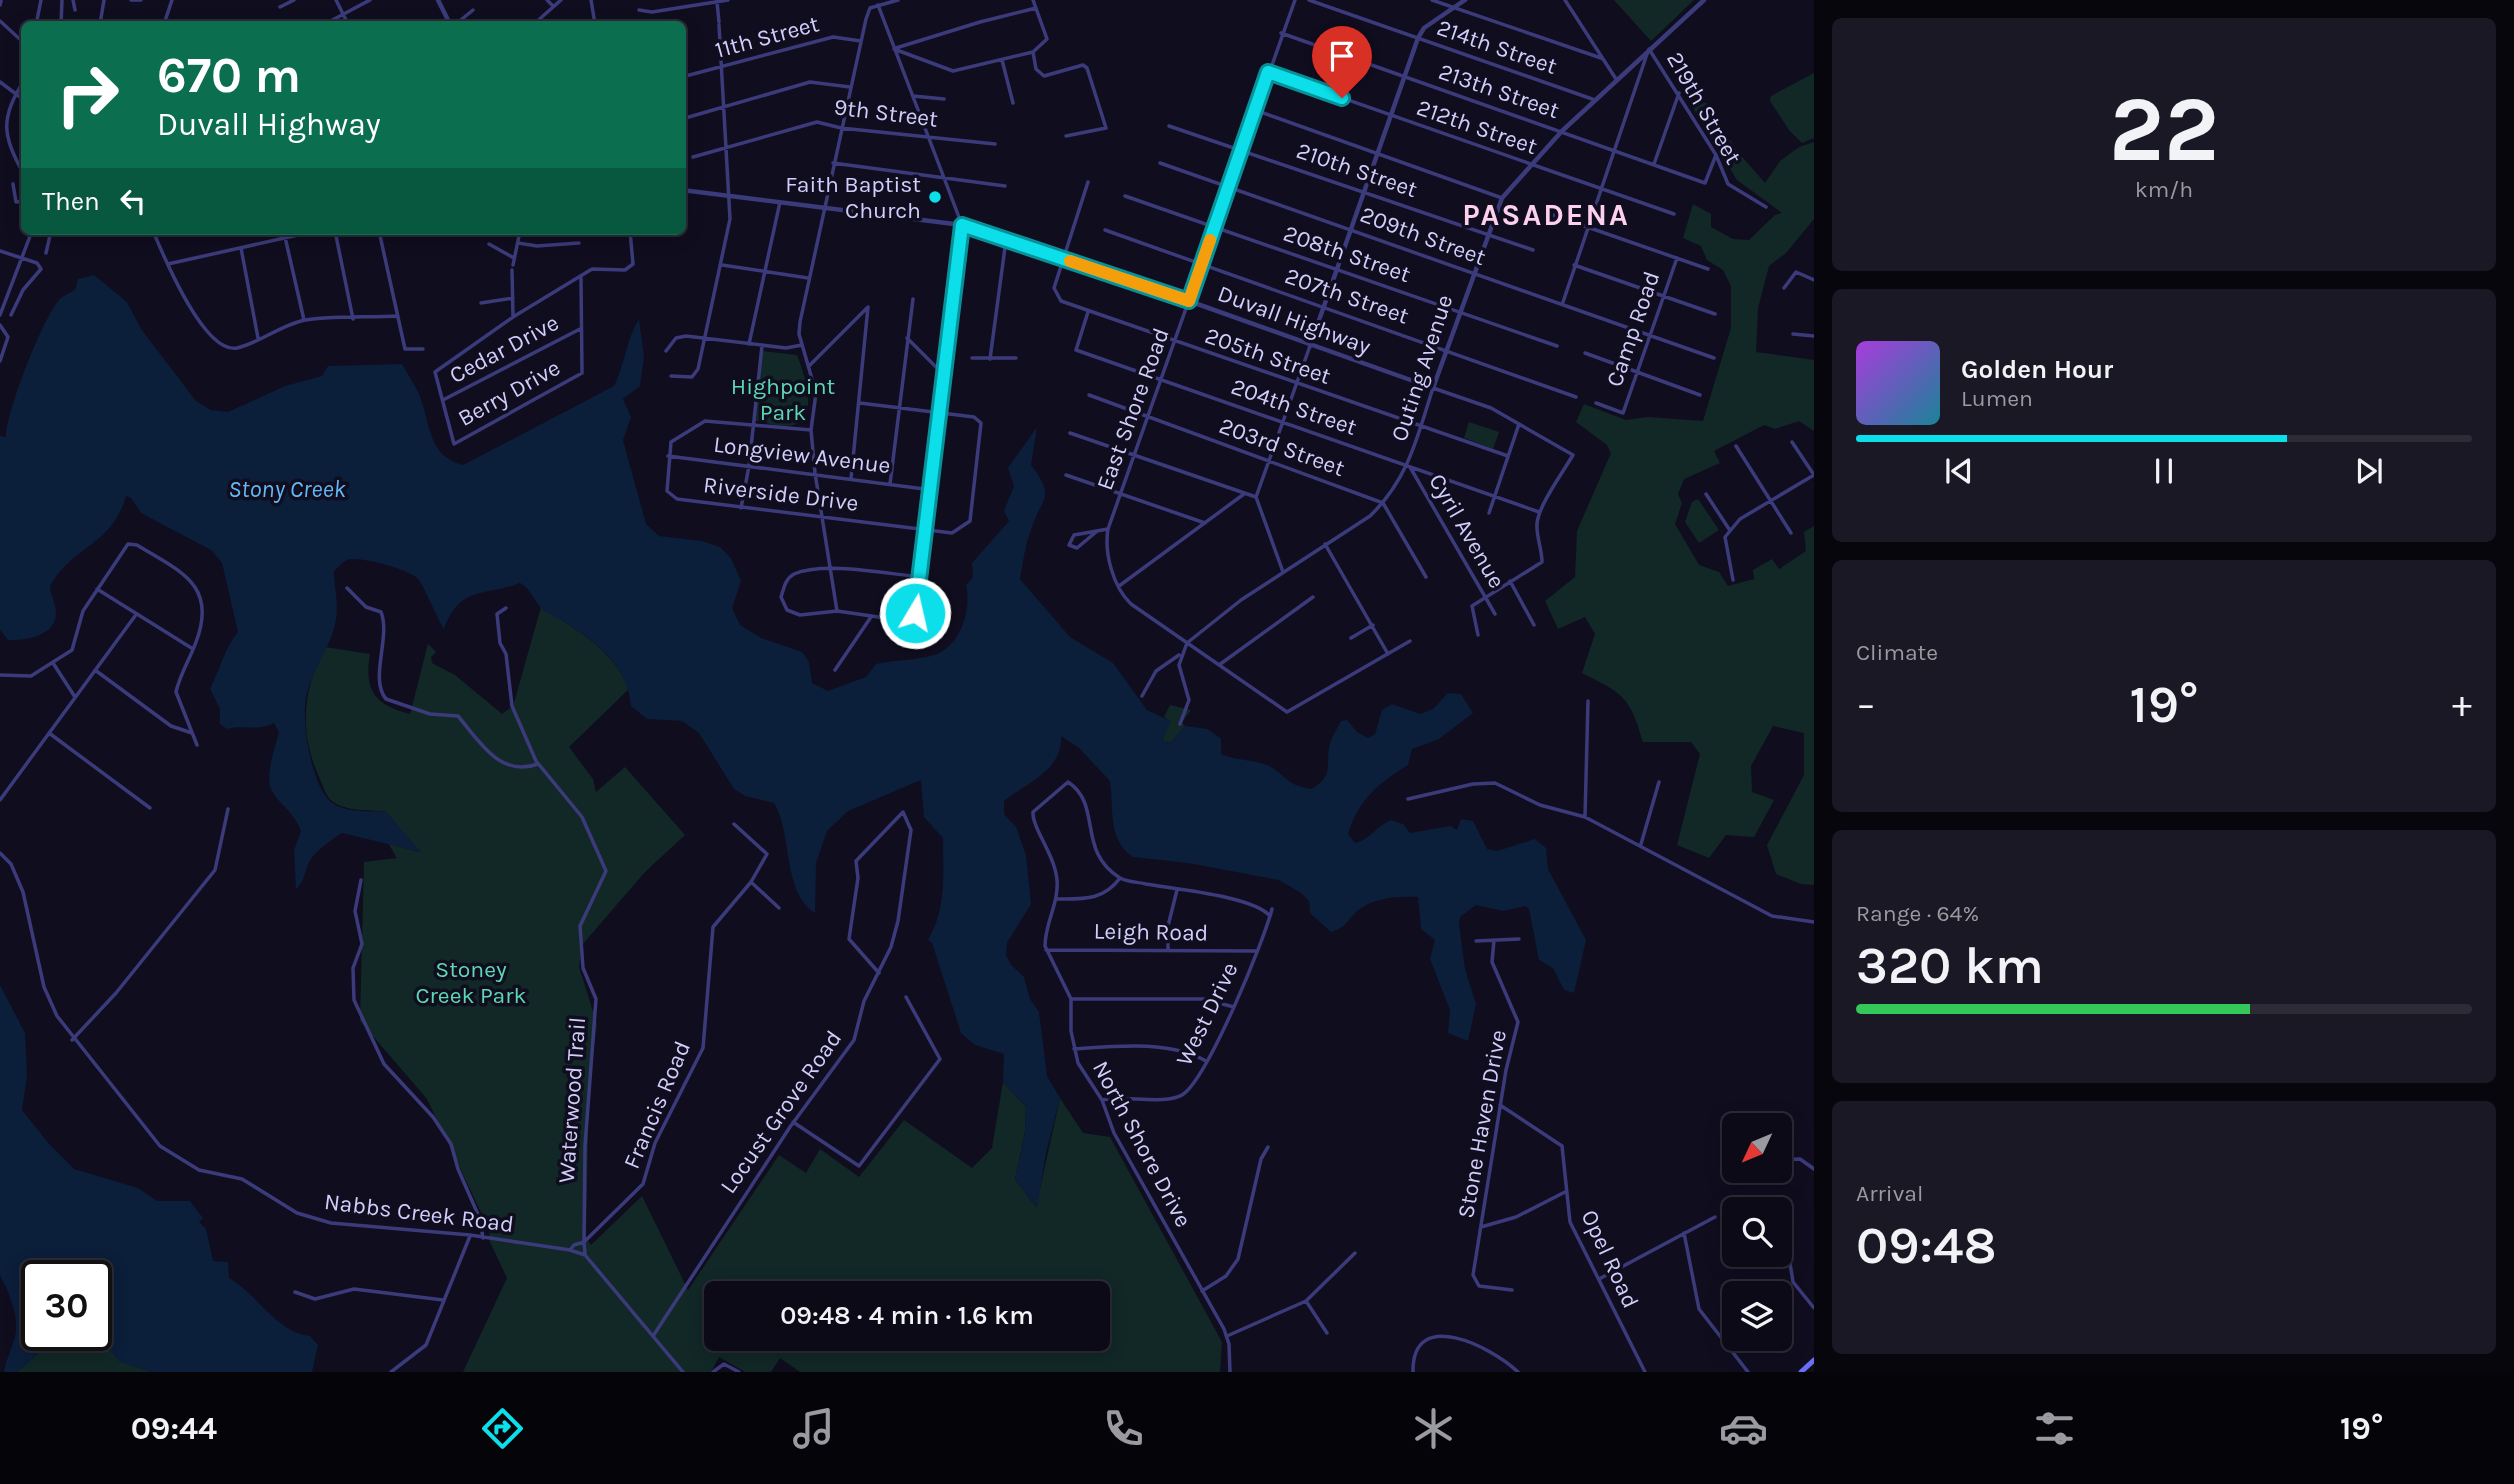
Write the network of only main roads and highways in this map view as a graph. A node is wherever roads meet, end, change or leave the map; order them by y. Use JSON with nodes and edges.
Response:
{"nodes":[{"id":1,"x":1814,"y":1360,"type":"edge"},
{"id":2,"x":1801,"y":1372,"type":"edge"}],
"edges":[{"from":1,"to":2,"type":"main road"}]}
